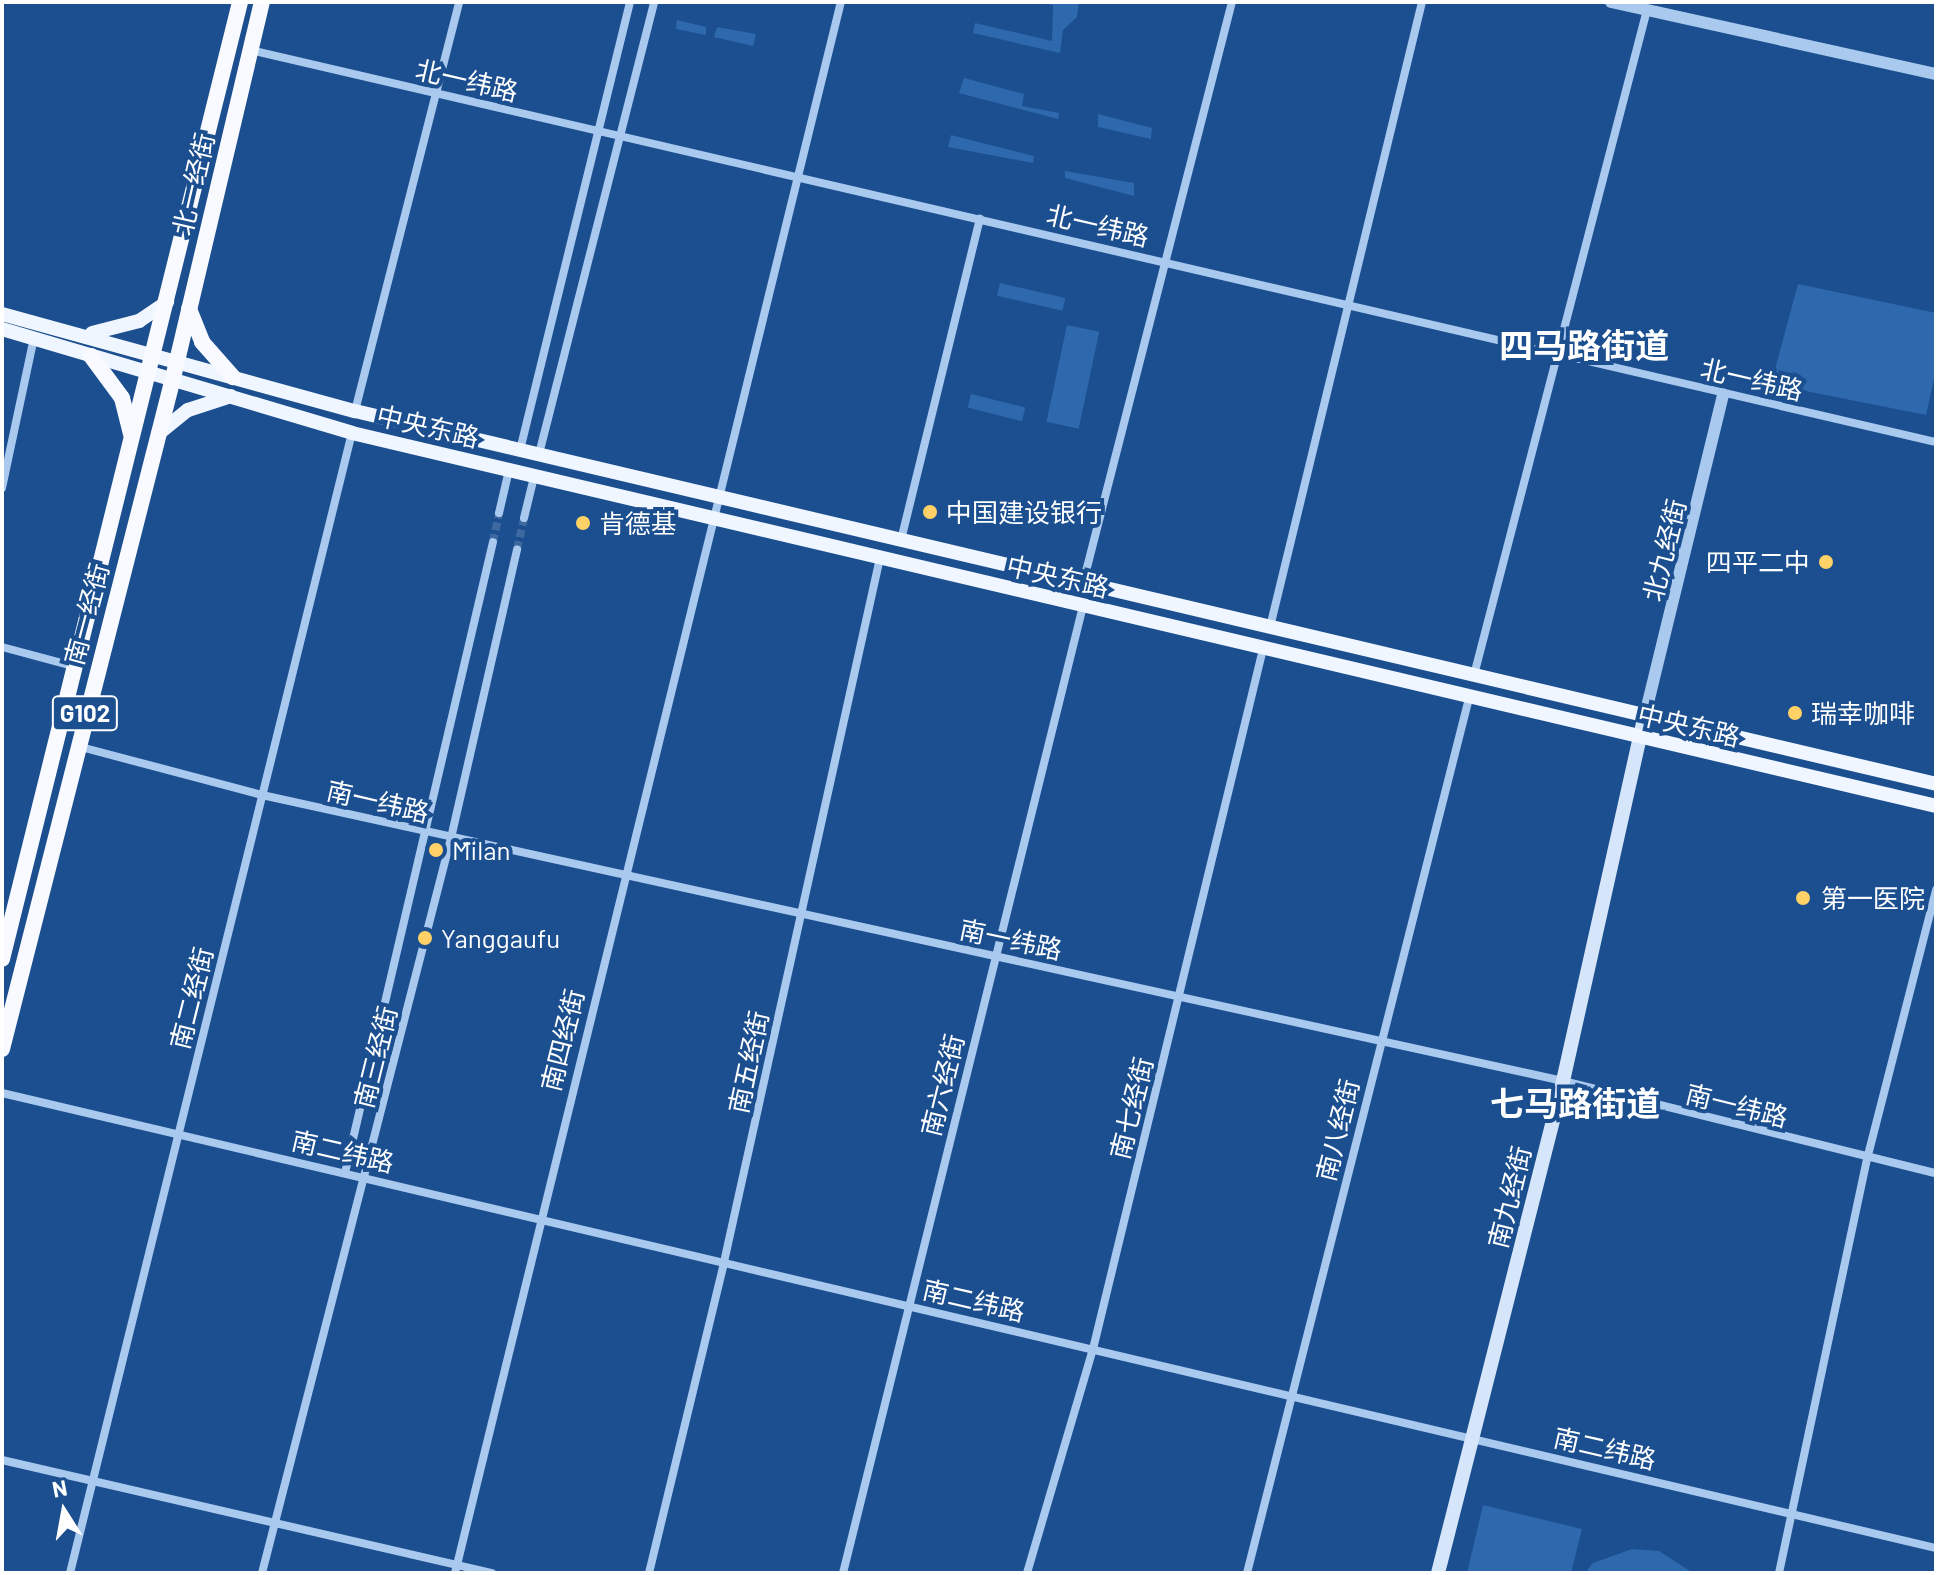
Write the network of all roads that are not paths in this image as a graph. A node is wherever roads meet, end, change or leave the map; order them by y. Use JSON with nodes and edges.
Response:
{"nodes":[{"id":1,"x":240,"y":2,"type":"edge"},
{"id":2,"x":262,"y":2,"type":"edge"},
{"id":3,"x":459,"y":2,"type":"edge"},
{"id":4,"x":630,"y":2,"type":"edge"},
{"id":5,"x":654,"y":2,"type":"edge"},
{"id":6,"x":841,"y":2,"type":"edge"},
{"id":7,"x":1232,"y":2,"type":"edge"},
{"id":8,"x":1422,"y":2,"type":"edge"},
{"id":9,"x":1611,"y":2,"type":"edge"},
{"id":10,"x":1647,"y":10,"type":"junction"},
{"id":11,"x":250,"y":50,"type":"junction"},
{"id":12,"x":1936,"y":74,"type":"edge"},
{"id":13,"x":434,"y":93,"type":"junction"},
{"id":14,"x":598,"y":131,"type":"junction"},
{"id":15,"x":622,"y":136,"type":"junction"},
{"id":16,"x":797,"y":176,"type":"junction"},
{"id":17,"x":980,"y":219,"type":"junction"},
{"id":18,"x":1166,"y":261,"type":"junction"},
{"id":19,"x":167,"y":301,"type":"junction"},
{"id":20,"x":1353,"y":305,"type":"junction"},
{"id":21,"x":189,"y":307,"type":"junction"},
{"id":22,"x":2,"y":314,"type":"edge"},
{"id":23,"x":2,"y":329,"type":"edge"},
{"id":24,"x":85,"y":335,"type":"junction"},
{"id":25,"x":34,"y":338,"type":"junction"},
{"id":26,"x":155,"y":352,"type":"junction"},
{"id":27,"x":1557,"y":352,"type":"junction"},
{"id":28,"x":91,"y":356,"type":"junction"},
{"id":29,"x":176,"y":360,"type":"junction"},
{"id":30,"x":151,"y":370,"type":"junction"},
{"id":31,"x":233,"y":377,"type":"junction"},
{"id":32,"x":173,"y":378,"type":"junction"},
{"id":33,"x":1723,"y":394,"type":"junction"},
{"id":34,"x":232,"y":396,"type":"junction"},
{"id":35,"x":355,"y":411,"type":"junction"},
{"id":36,"x":352,"y":433,"type":"junction"},
{"id":37,"x":158,"y":434,"type":"junction"},
{"id":38,"x":132,"y":440,"type":"junction"},
{"id":39,"x":1936,"y":442,"type":"edge"},
{"id":40,"x":520,"y":450,"type":"junction"},
{"id":41,"x":539,"y":454,"type":"junction"},
{"id":42,"x":509,"y":470,"type":"junction"},
{"id":43,"x":534,"y":477,"type":"junction"},
{"id":44,"x":2,"y":488,"type":"edge"},
{"id":45,"x":716,"y":496,"type":"junction"},
{"id":46,"x":499,"y":513,"type":"tunnel mouth"},
{"id":47,"x":524,"y":518,"type":"tunnel mouth"},
{"id":48,"x":710,"y":518,"type":"junction"},
{"id":49,"x":901,"y":540,"type":"junction"},
{"id":50,"x":493,"y":542,"type":"tunnel mouth"},
{"id":51,"x":517,"y":549,"type":"tunnel mouth"},
{"id":52,"x":880,"y":558,"type":"junction"},
{"id":53,"x":1083,"y":583,"type":"junction"},
{"id":54,"x":1083,"y":606,"type":"junction"},
{"id":55,"x":1270,"y":627,"type":"junction"},
{"id":56,"x":2,"y":647,"type":"edge"},
{"id":57,"x":1263,"y":649,"type":"junction"},
{"id":58,"x":73,"y":666,"type":"junction"},
{"id":59,"x":1474,"y":675,"type":"junction"},
{"id":60,"x":1469,"y":698,"type":"junction"},
{"id":61,"x":1645,"y":715,"type":"junction"},
{"id":62,"x":1639,"y":738,"type":"junction"},
{"id":63,"x":76,"y":746,"type":"junction"},
{"id":64,"x":1936,"y":784,"type":"edge"},
{"id":65,"x":262,"y":795,"type":"junction"},
{"id":66,"x":1936,"y":806,"type":"edge"},
{"id":67,"x":429,"y":833,"type":"junction"},
{"id":68,"x":451,"y":838,"type":"junction"},
{"id":69,"x":623,"y":875,"type":"junction"},
{"id":70,"x":1936,"y":890,"type":"edge"},
{"id":71,"x":801,"y":914,"type":"junction"},
{"id":72,"x":994,"y":956,"type":"junction"},
{"id":73,"x":2,"y":959,"type":"edge"},
{"id":74,"x":1179,"y":996,"type":"junction"},
{"id":75,"x":1381,"y":1041,"type":"junction"},
{"id":76,"x":2,"y":1049,"type":"edge"},
{"id":77,"x":1563,"y":1081,"type":"junction"},
{"id":78,"x":2,"y":1093,"type":"edge"},
{"id":79,"x":177,"y":1133,"type":"junction"},
{"id":80,"x":1867,"y":1159,"type":"junction"},
{"id":81,"x":345,"y":1173,"type":"junction"},
{"id":82,"x":1936,"y":1173,"type":"edge"},
{"id":83,"x":366,"y":1177,"type":"junction"},
{"id":84,"x":539,"y":1218,"type":"junction"},
{"id":85,"x":724,"y":1262,"type":"junction"},
{"id":86,"x":910,"y":1305,"type":"junction"},
{"id":87,"x":1093,"y":1349,"type":"junction"},
{"id":88,"x":1292,"y":1395,"type":"junction"},
{"id":89,"x":1473,"y":1438,"type":"junction"},
{"id":90,"x":2,"y":1460,"type":"edge"},
{"id":91,"x":93,"y":1481,"type":"junction"},
{"id":92,"x":1792,"y":1513,"type":"junction"},
{"id":93,"x":275,"y":1523,"type":"junction"},
{"id":94,"x":1936,"y":1548,"type":"edge"},
{"id":95,"x":456,"y":1569,"type":"edge"},
{"id":96,"x":70,"y":1573,"type":"edge"},
{"id":97,"x":262,"y":1573,"type":"edge"},
{"id":98,"x":492,"y":1573,"type":"edge"},
{"id":99,"x":649,"y":1573,"type":"edge"},
{"id":100,"x":843,"y":1573,"type":"edge"},
{"id":101,"x":1027,"y":1573,"type":"edge"},
{"id":102,"x":1247,"y":1573,"type":"edge"},
{"id":103,"x":1438,"y":1573,"type":"edge"},
{"id":104,"x":1779,"y":1573,"type":"edge"}],
"edges":[{"from":1,"to":19,"type":"highway","name":"北一经街","number":"G102"},
{"from":2,"to":11,"type":"highway","name":"北一经街","number":"G102"},
{"from":3,"to":13,"type":"street"},
{"from":4,"to":14,"type":"street"},
{"from":5,"to":15,"type":"street"},
{"from":6,"to":16,"type":"street","name":"南四经街"},
{"from":7,"to":18,"type":"street"},
{"from":8,"to":20,"type":"street"},
{"from":9,"to":10,"type":"street"},
{"from":10,"to":12,"type":"street"},
{"from":10,"to":27,"type":"street"},
{"from":11,"to":13,"type":"street","name":"北一纬路"},
{"from":11,"to":21,"type":"highway","name":"北一经街","number":"G102"},
{"from":13,"to":14,"type":"street","name":"北一纬路"},
{"from":13,"to":35,"type":"street"},
{"from":14,"to":15,"type":"street","name":"北一纬路"},
{"from":14,"to":40,"type":"street"},
{"from":15,"to":16,"type":"street","name":"北一纬路"},
{"from":15,"to":41,"type":"street"},
{"from":16,"to":17,"type":"street","name":"北一纬路"},
{"from":16,"to":45,"type":"street","name":"南四经街"},
{"from":17,"to":18,"type":"street","name":"北一纬路"},
{"from":17,"to":49,"type":"street"},
{"from":18,"to":20,"type":"street","name":"北一纬路"},
{"from":18,"to":53,"type":"street"},
{"from":19,"to":24,"type":"main road"},
{"from":19,"to":26,"type":"highway","name":"北一经街","number":"G102"},
{"from":20,"to":27,"type":"street","name":"北一纬路"},
{"from":20,"to":55,"type":"street"},
{"from":21,"to":29,"type":"highway","name":"北一经街","number":"G102"},
{"from":21,"to":31,"type":"highway"},
{"from":22,"to":24,"type":"main road","name":"中央东路"},
{"from":23,"to":25,"type":"main road","name":"中央东路"},
{"from":24,"to":26,"type":"main road","name":"中央东路"},
{"from":25,"to":28,"type":"main road","name":"中央东路"},
{"from":25,"to":44,"type":"street"},
{"from":26,"to":29,"type":"main road","name":"中央东路"},
{"from":26,"to":30,"type":"highway","name":"北一经街","number":"G102"},
{"from":27,"to":33,"type":"street","name":"北一纬路"},
{"from":27,"to":59,"type":"street"},
{"from":28,"to":30,"type":"main road","name":"中央东路"},
{"from":28,"to":38,"type":"highway"},
{"from":29,"to":31,"type":"main road","name":"中央东路"},
{"from":29,"to":32,"type":"highway","name":"北一经街","number":"G102"},
{"from":30,"to":32,"type":"main road","name":"中央东路"},
{"from":30,"to":38,"type":"highway","name":"南一经街","number":"G102"},
{"from":31,"to":35,"type":"main road","name":"中央东路"},
{"from":32,"to":34,"type":"main road","name":"中央东路"},
{"from":32,"to":37,"type":"highway","name":"南一经街","number":"G102"},
{"from":33,"to":39,"type":"street","name":"北一纬路"},
{"from":33,"to":61,"type":"street","name":"北九经街"},
{"from":34,"to":36,"type":"main road","name":"中央东路"},
{"from":34,"to":37,"type":"main road"},
{"from":35,"to":40,"type":"main road","name":"中央东路"},
{"from":36,"to":42,"type":"main road","name":"中央东路"},
{"from":36,"to":65,"type":"street","name":"南二经街"},
{"from":37,"to":63,"type":"highway","name":"南一经街","number":"G102"},
{"from":38,"to":58,"type":"highway","name":"南一经街","number":"G102"},
{"from":40,"to":41,"type":"main road","name":"中央东路"},
{"from":41,"to":45,"type":"main road","name":"中央东路"},
{"from":42,"to":43,"type":"main road","name":"中央东路"},
{"from":42,"to":46,"type":"street"},
{"from":43,"to":47,"type":"street"},
{"from":43,"to":48,"type":"main road","name":"中央东路"},
{"from":45,"to":48,"type":"street","name":"南四经街"},
{"from":45,"to":49,"type":"main road","name":"中央东路"},
{"from":48,"to":52,"type":"main road","name":"中央东路"},
{"from":48,"to":69,"type":"street","name":"南四经街"},
{"from":49,"to":53,"type":"main road","name":"中央东路"},
{"from":50,"to":67,"type":"street"},
{"from":51,"to":68,"type":"street","name":"南三经街"},
{"from":52,"to":54,"type":"main road","name":"中央东路"},
{"from":52,"to":71,"type":"street","name":"南五经街"},
{"from":53,"to":55,"type":"main road","name":"中央东路"},
{"from":54,"to":57,"type":"main road","name":"中央东路"},
{"from":54,"to":72,"type":"street","name":"南六经街"},
{"from":55,"to":59,"type":"main road","name":"中央东路"},
{"from":56,"to":58,"type":"street"},
{"from":57,"to":60,"type":"main road","name":"中央东路"},
{"from":57,"to":74,"type":"street","name":"南七经街"},
{"from":58,"to":73,"type":"highway","name":"南一经街","number":"G102"},
{"from":59,"to":61,"type":"main road","name":"中央东路"},
{"from":60,"to":62,"type":"main road","name":"中央东路"},
{"from":60,"to":75,"type":"street","name":"南八经街"},
{"from":61,"to":62,"type":"main road","name":"南九经街"},
{"from":61,"to":64,"type":"main road","name":"中央东路"},
{"from":62,"to":66,"type":"main road","name":"中央东路"},
{"from":62,"to":77,"type":"main road","name":"南九经街"},
{"from":63,"to":65,"type":"street","name":"南一纬路"},
{"from":63,"to":76,"type":"highway","name":"南一经街","number":"G102"},
{"from":65,"to":67,"type":"street","name":"南一纬路"},
{"from":65,"to":79,"type":"street","name":"南二经街"},
{"from":67,"to":68,"type":"street","name":"南一纬路"},
{"from":67,"to":81,"type":"street"},
{"from":68,"to":69,"type":"street","name":"南一纬路"},
{"from":68,"to":83,"type":"street","name":"南三经街"},
{"from":69,"to":71,"type":"street","name":"南一纬路"},
{"from":69,"to":84,"type":"street","name":"南四经街"},
{"from":70,"to":80,"type":"street"},
{"from":71,"to":72,"type":"street","name":"南一纬路"},
{"from":71,"to":85,"type":"street","name":"南五经街"},
{"from":72,"to":74,"type":"street","name":"南一纬路"},
{"from":72,"to":86,"type":"street","name":"南六经街"},
{"from":74,"to":75,"type":"street","name":"南一纬路"},
{"from":74,"to":87,"type":"street","name":"南七经街"},
{"from":75,"to":77,"type":"street","name":"南一纬路"},
{"from":75,"to":88,"type":"street","name":"南八经街"},
{"from":77,"to":80,"type":"street","name":"南一纬路"},
{"from":77,"to":89,"type":"main road","name":"南九经街"},
{"from":78,"to":79,"type":"street","name":"南二纬路"},
{"from":79,"to":81,"type":"street","name":"南二纬路"},
{"from":79,"to":91,"type":"street","name":"南二经街"},
{"from":80,"to":82,"type":"street","name":"南一纬路"},
{"from":80,"to":92,"type":"street"},
{"from":81,"to":83,"type":"street","name":"南二纬路"},
{"from":83,"to":84,"type":"street","name":"南二纬路"},
{"from":83,"to":93,"type":"street","name":"南三经街"},
{"from":84,"to":85,"type":"street","name":"南二纬路"},
{"from":84,"to":95,"type":"street","name":"南四经街"},
{"from":85,"to":86,"type":"street","name":"南二纬路"},
{"from":85,"to":99,"type":"street","name":"南五经街"},
{"from":86,"to":87,"type":"street","name":"南二纬路"},
{"from":86,"to":100,"type":"street","name":"南六经街"},
{"from":87,"to":88,"type":"street","name":"南二纬路"},
{"from":87,"to":101,"type":"street","name":"南七经街"},
{"from":88,"to":89,"type":"street","name":"南二纬路"},
{"from":88,"to":102,"type":"street","name":"南八经街"},
{"from":89,"to":92,"type":"street","name":"南二纬路"},
{"from":89,"to":103,"type":"main road","name":"南九经街"},
{"from":90,"to":91,"type":"street"},
{"from":91,"to":93,"type":"street"},
{"from":91,"to":96,"type":"street","name":"南二经街"},
{"from":92,"to":94,"type":"street","name":"南二纬路"},
{"from":92,"to":104,"type":"street"},
{"from":93,"to":95,"type":"street"},
{"from":93,"to":97,"type":"street","name":"南三经街"},
{"from":95,"to":98,"type":"street"}]}
